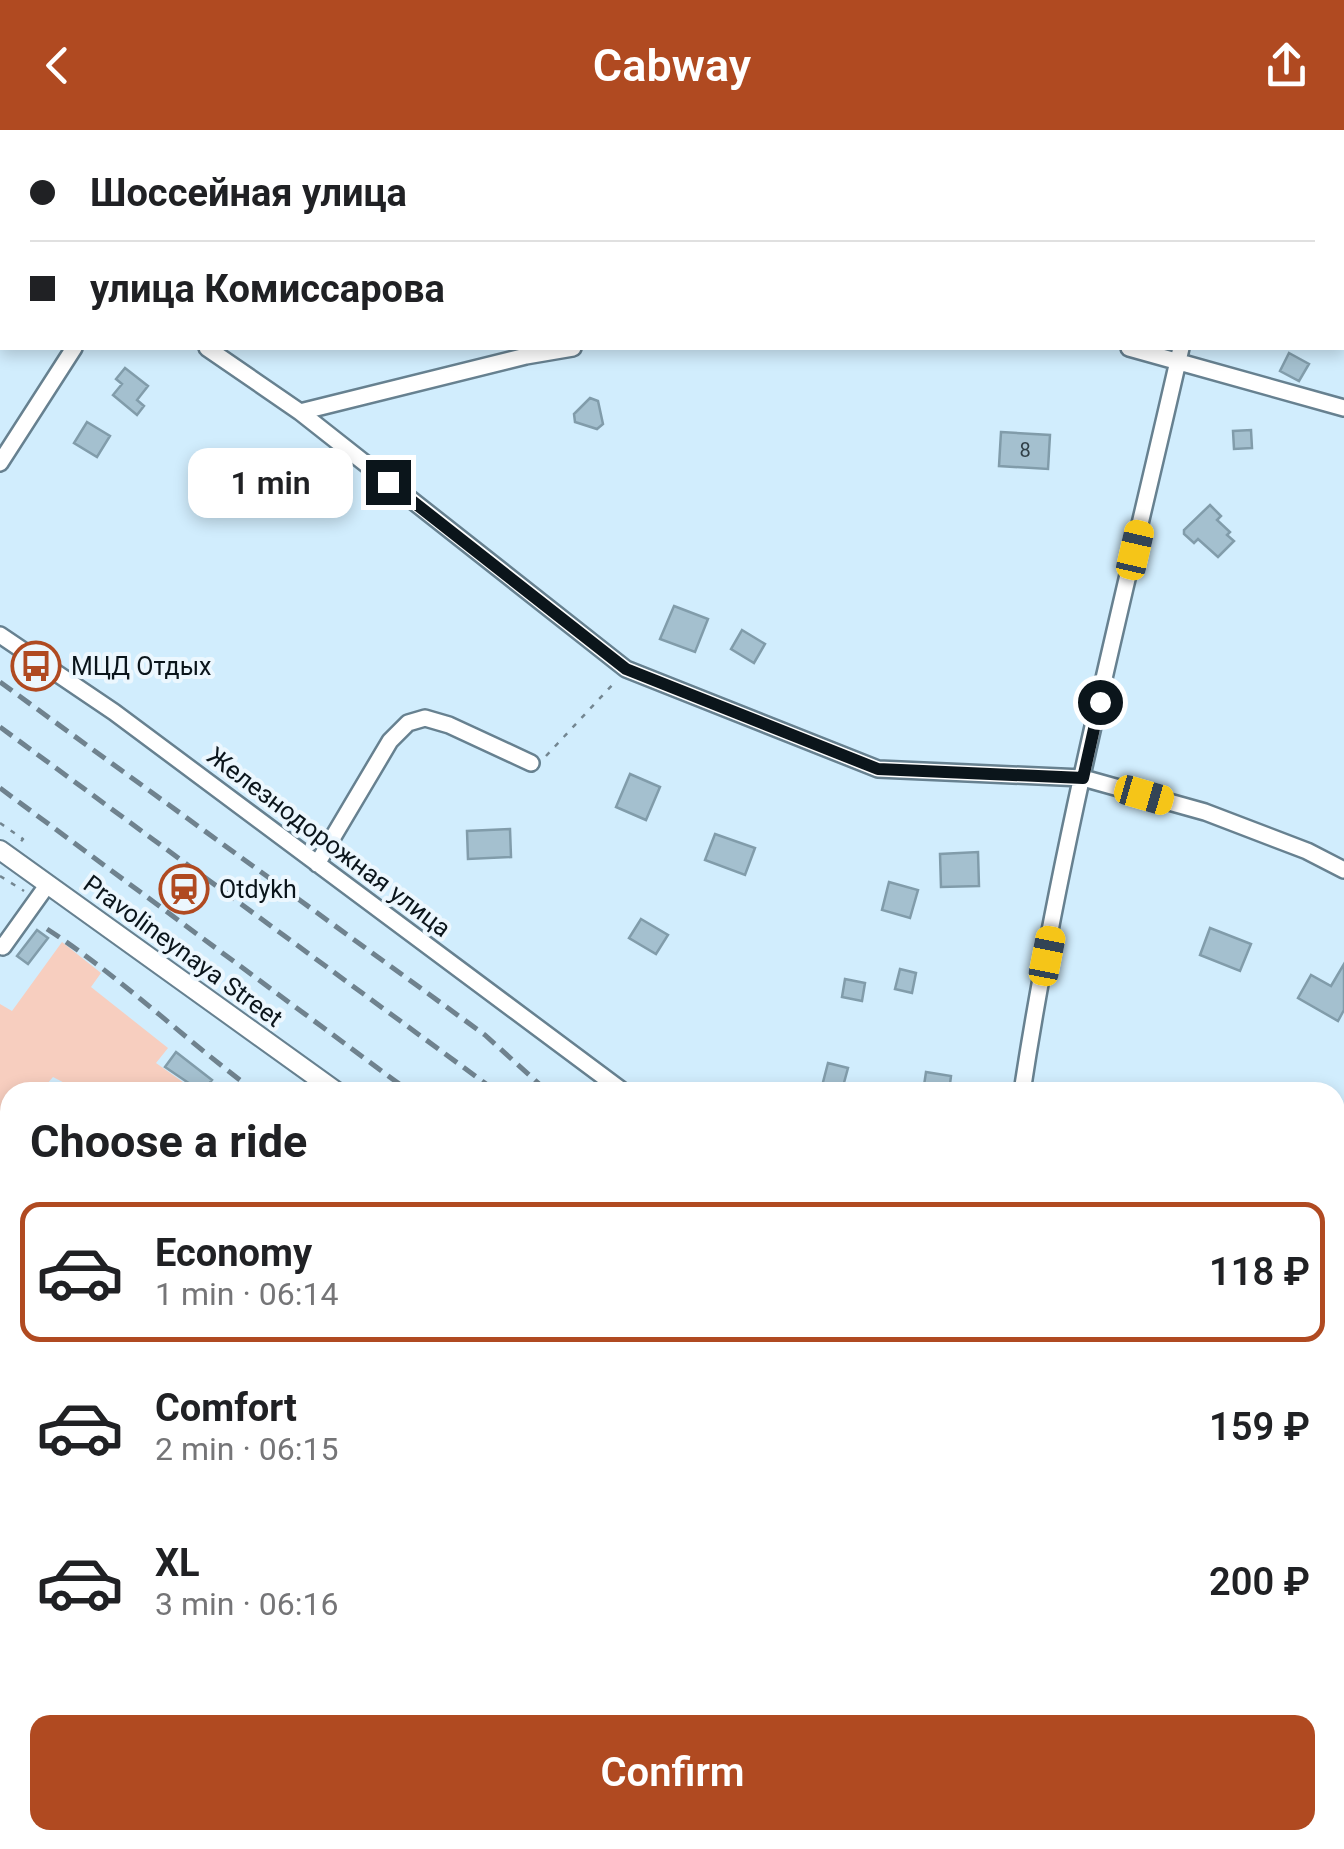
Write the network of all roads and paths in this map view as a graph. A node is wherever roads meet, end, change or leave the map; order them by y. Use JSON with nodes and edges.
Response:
{"nodes":[{"id":1,"x":69,"y":350,"type":"edge"},
{"id":2,"x":209,"y":350,"type":"edge"},
{"id":3,"x":561,"y":350,"type":"edge"},
{"id":4,"x":1149,"y":350,"type":"edge"},
{"id":5,"x":1180,"y":353,"type":"edge"},
{"id":6,"x":1344,"y":408,"type":"edge"},
{"id":7,"x":300,"y":412,"type":"junction"},
{"id":8,"x":0,"y":462,"type":"edge"},
{"id":9,"x":0,"y":635,"type":"edge"},
{"id":10,"x":626,"y":669,"type":"junction"},
{"id":11,"x":531,"y":764,"type":"joint"},
{"id":12,"x":1083,"y":778,"type":"junction"},
{"id":13,"x":0,"y":850,"type":"edge"},
{"id":14,"x":317,"y":864,"type":"junction"},
{"id":15,"x":1344,"y":870,"type":"edge"},
{"id":16,"x":0,"y":876,"type":"edge"},
{"id":17,"x":42,"y":891,"type":"junction"},
{"id":18,"x":3,"y":947,"type":"dead end"},
{"id":19,"x":323,"y":1082,"type":"edge"},
{"id":20,"x":611,"y":1082,"type":"edge"},
{"id":21,"x":1024,"y":1082,"type":"edge"}],
"edges":[{"from":1,"to":8,"type":"street"},
{"from":2,"to":7,"type":"street"},
{"from":3,"to":7,"type":"street"},
{"from":4,"to":5,"type":"street"},
{"from":5,"to":6,"type":"street"},
{"from":5,"to":12,"type":"street"},
{"from":7,"to":10,"type":"street"},
{"from":9,"to":14,"type":"street","name":"Железнодорожная улица"},
{"from":10,"to":11,"type":"path"},
{"from":10,"to":12,"type":"street"},
{"from":11,"to":14,"type":"street"},
{"from":12,"to":15,"type":"street"},
{"from":12,"to":21,"type":"street"},
{"from":13,"to":17,"type":"main road","name":"Pravolineynaya Street"},
{"from":14,"to":20,"type":"street","name":"Железнодорожная улица"},
{"from":16,"to":17,"type":"path"},
{"from":17,"to":18,"type":"street"},
{"from":17,"to":19,"type":"main road","name":"Pravolineynaya Street"}]}
